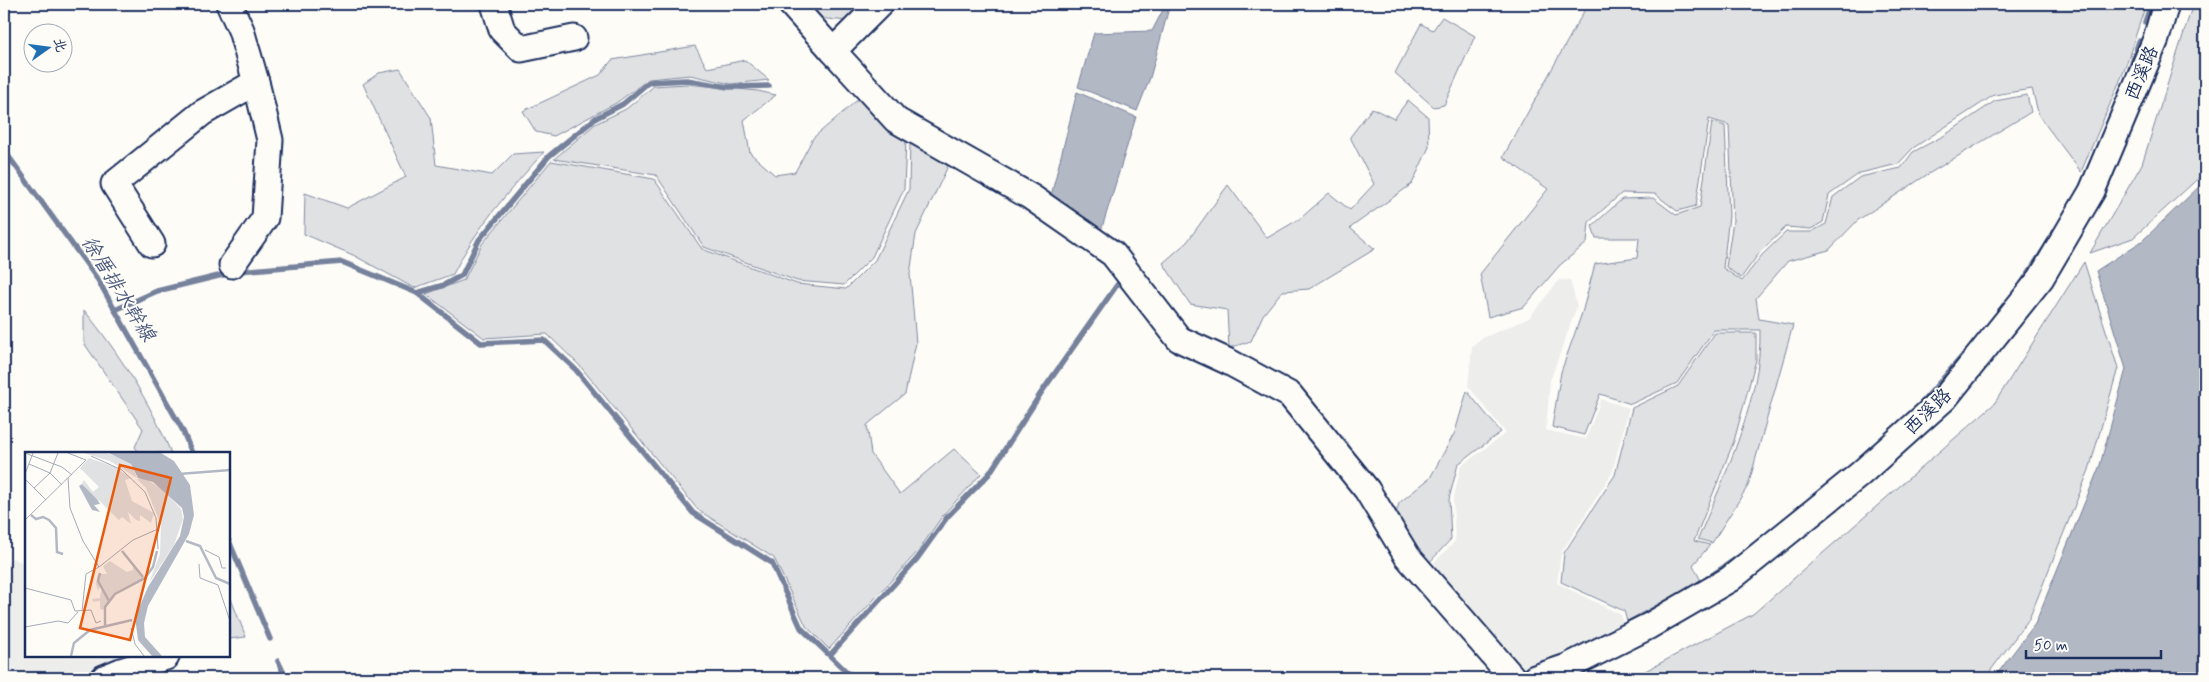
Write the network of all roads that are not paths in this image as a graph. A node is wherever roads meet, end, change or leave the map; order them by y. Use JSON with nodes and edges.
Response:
{"nodes":[{"id":1,"x":229,"y":4,"type":"edge"},
{"id":2,"x":494,"y":4,"type":"edge"},
{"id":3,"x":791,"y":4,"type":"edge"},
{"id":4,"x":880,"y":4,"type":"edge"},
{"id":5,"x":2166,"y":4,"type":"edge"},
{"id":6,"x":574,"y":38,"type":"dead end"},
{"id":7,"x":833,"y":51,"type":"junction"},
{"id":8,"x":256,"y":82,"type":"junction"},
{"id":9,"x":152,"y":244,"type":"dead end"},
{"id":10,"x":232,"y":266,"type":"dead end"},
{"id":11,"x":166,"y":657,"type":"dead end"},
{"id":12,"x":104,"y":678,"type":"edge"},
{"id":13,"x":1513,"y":678,"type":"edge"},
{"id":14,"x":1535,"y":678,"type":"edge"}],
"edges":[{"from":1,"to":8,"type":"street"},
{"from":2,"to":6,"type":"street"},
{"from":3,"to":7,"type":"street"},
{"from":4,"to":7,"type":"street"},
{"from":5,"to":14,"type":"street","name":"西溪路"},
{"from":7,"to":13,"type":"street"},
{"from":8,"to":9,"type":"street"},
{"from":8,"to":10,"type":"street"},
{"from":11,"to":12,"type":"street"}]}
